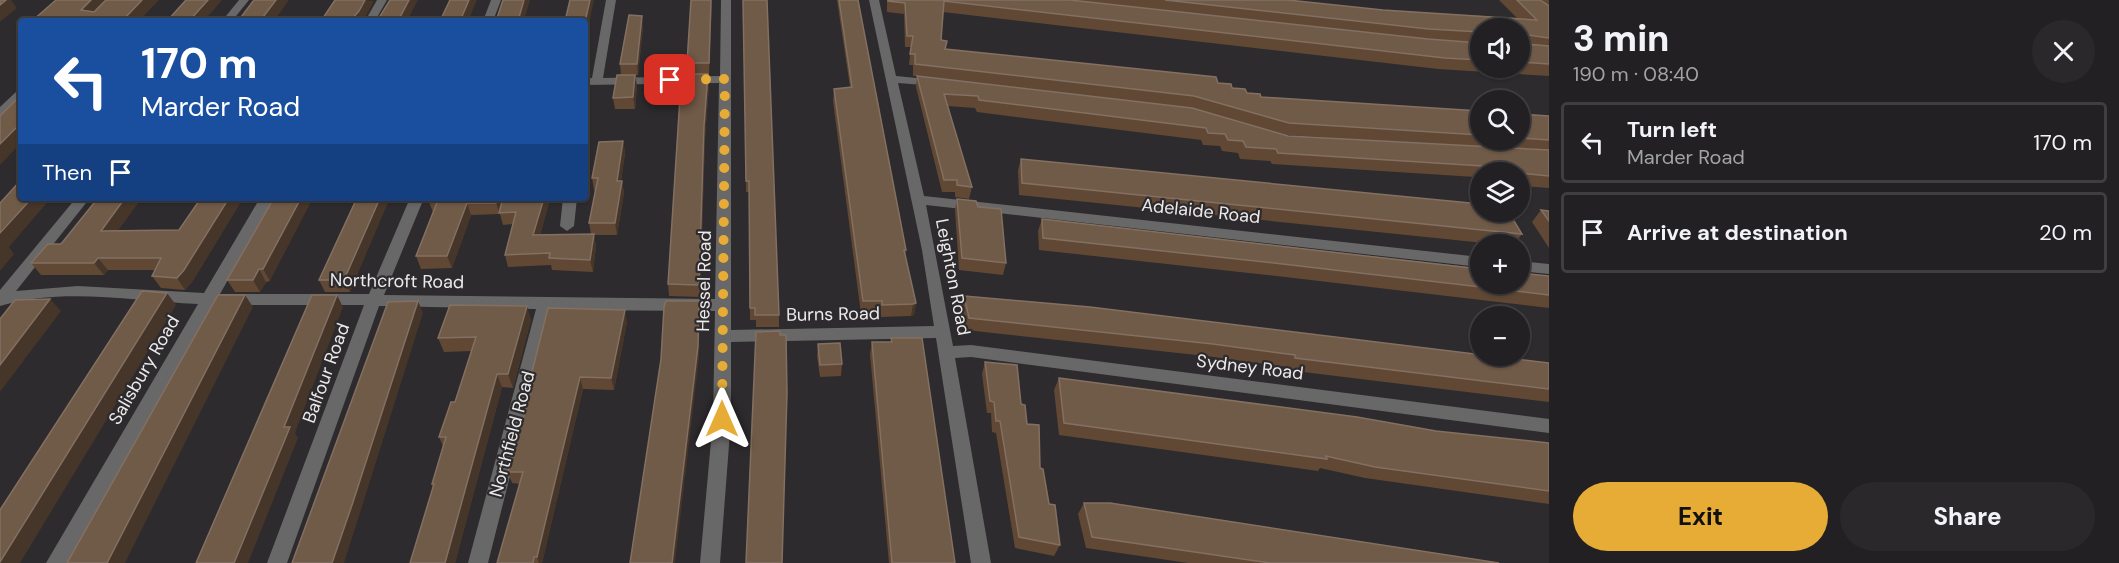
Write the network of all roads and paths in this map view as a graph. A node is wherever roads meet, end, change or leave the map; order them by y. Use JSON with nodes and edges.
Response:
{"nodes":[{"id":1,"x":244,"y":0,"type":"edge"},
{"id":2,"x":382,"y":0,"type":"edge"},
{"id":3,"x":496,"y":0,"type":"edge"},
{"id":4,"x":611,"y":0,"type":"edge"},
{"id":5,"x":726,"y":0,"type":"edge"},
{"id":6,"x":874,"y":0,"type":"edge"},
{"id":7,"x":229,"y":18,"type":"edge"},
{"id":8,"x":372,"y":18,"type":"edge"},
{"id":9,"x":489,"y":18,"type":"edge"},
{"id":10,"x":725,"y":79,"type":"junction"},
{"id":11,"x":893,"y":79,"type":"junction"},
{"id":12,"x":591,"y":82,"type":"edge"},
{"id":13,"x":954,"y":85,"type":"edge"},
{"id":14,"x":18,"y":96,"type":"edge"},
{"id":15,"x":0,"y":114,"type":"edge"},
{"id":16,"x":918,"y":200,"type":"junction"},
{"id":17,"x":81,"y":201,"type":"edge"},
{"id":18,"x":265,"y":201,"type":"edge"},
{"id":19,"x":416,"y":201,"type":"edge"},
{"id":20,"x":570,"y":201,"type":"edge"},
{"id":21,"x":567,"y":226,"type":"dead end"},
{"id":22,"x":1470,"y":261,"type":"edge"},
{"id":23,"x":1530,"y":268,"type":"edge"},
{"id":24,"x":1547,"y":272,"type":"edge"},
{"id":25,"x":0,"y":299,"type":"edge"},
{"id":26,"x":207,"y":299,"type":"junction"},
{"id":27,"x":375,"y":300,"type":"junction"},
{"id":28,"x":545,"y":305,"type":"junction"},
{"id":29,"x":723,"y":305,"type":"junction"},
{"id":30,"x":944,"y":332,"type":"junction"},
{"id":31,"x":723,"y":336,"type":"junction"},
{"id":32,"x":947,"y":352,"type":"junction"},
{"id":33,"x":1549,"y":426,"type":"edge"},
{"id":34,"x":56,"y":563,"type":"edge"},
{"id":35,"x":277,"y":563,"type":"edge"},
{"id":36,"x":478,"y":563,"type":"edge"},
{"id":37,"x":710,"y":563,"type":"edge"},
{"id":38,"x":981,"y":563,"type":"edge"}],
"edges":[{"from":1,"to":7,"type":"street"},
{"from":2,"to":8,"type":"street"},
{"from":3,"to":9,"type":"street"},
{"from":4,"to":12,"type":"street"},
{"from":5,"to":10,"type":"street","name":"Hessel Road"},
{"from":6,"to":11,"type":"street","name":"Leighton Road"},
{"from":10,"to":12,"type":"street"},
{"from":10,"to":29,"type":"street","name":"Hessel Road"},
{"from":11,"to":13,"type":"street"},
{"from":11,"to":16,"type":"street","name":"Leighton Road"},
{"from":14,"to":15,"type":"street"},
{"from":16,"to":22,"type":"street","name":"Adelaide Road"},
{"from":16,"to":30,"type":"street","name":"Leighton Road"},
{"from":17,"to":25,"type":"street"},
{"from":18,"to":26,"type":"street","name":"Salisbury Road"},
{"from":19,"to":27,"type":"street","name":"Balfour Road"},
{"from":20,"to":21,"type":"street"},
{"from":23,"to":24,"type":"street"},
{"from":25,"to":26,"type":"street","name":"Northcroft Road"},
{"from":26,"to":27,"type":"street","name":"Northcroft Road"},
{"from":26,"to":34,"type":"street","name":"Salisbury Road"},
{"from":27,"to":28,"type":"street","name":"Northcroft Road"},
{"from":27,"to":35,"type":"street","name":"Balfour Road"},
{"from":28,"to":29,"type":"street","name":"Northcroft Road"},
{"from":28,"to":36,"type":"street","name":"Northfield Road"},
{"from":29,"to":31,"type":"street","name":"Hessel Road"},
{"from":30,"to":31,"type":"street","name":"Burns Road"},
{"from":30,"to":32,"type":"street","name":"Leighton Road"},
{"from":31,"to":37,"type":"street","name":"Hessel Road"},
{"from":32,"to":33,"type":"street","name":"Sydney Road"},
{"from":32,"to":38,"type":"street","name":"Leighton Road"}]}
